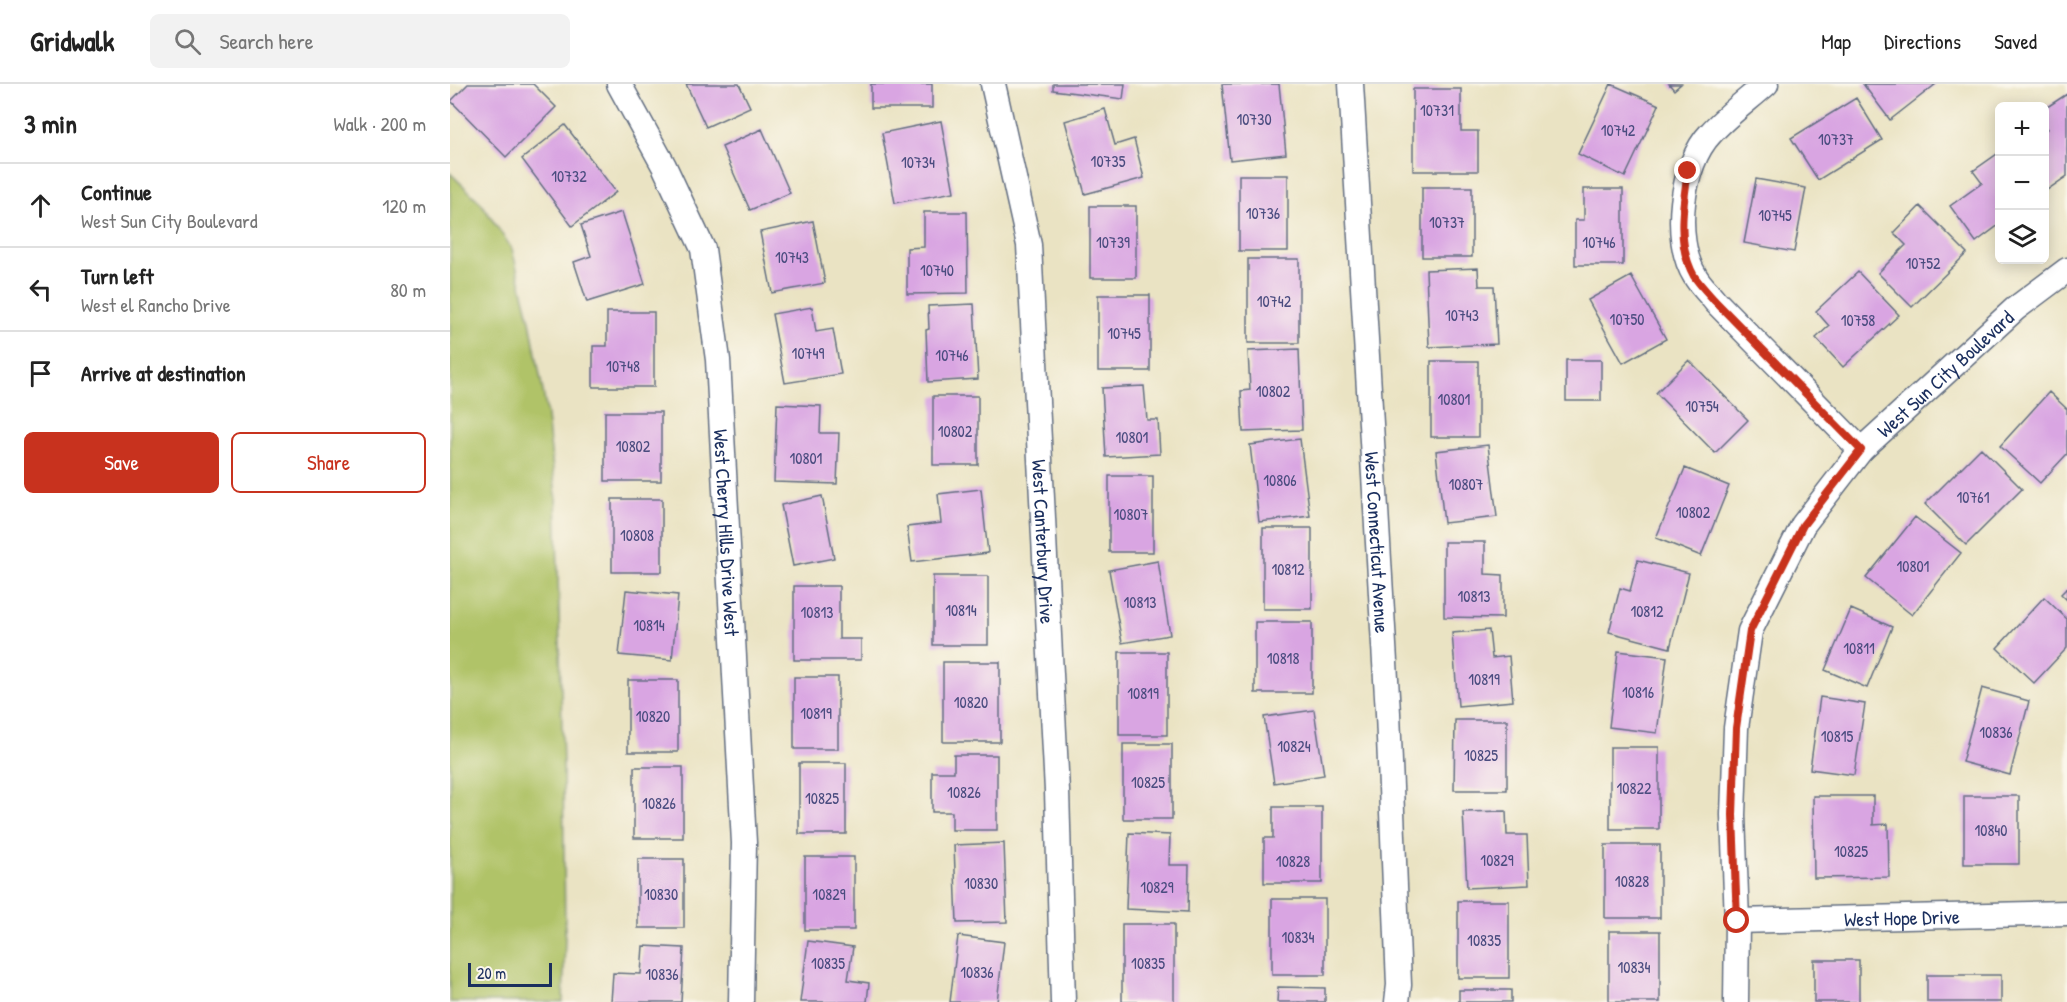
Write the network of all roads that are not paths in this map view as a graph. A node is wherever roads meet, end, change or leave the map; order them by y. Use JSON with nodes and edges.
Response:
{"nodes":[{"id":1,"x":619,"y":84,"type":"edge"},
{"id":2,"x":993,"y":84,"type":"edge"},
{"id":3,"x":1351,"y":84,"type":"edge"},
{"id":4,"x":1766,"y":84,"type":"edge"},
{"id":5,"x":2067,"y":270,"type":"edge"},
{"id":6,"x":1861,"y":450,"type":"junction"},
{"id":7,"x":2067,"y":913,"type":"edge"},
{"id":8,"x":1737,"y":921,"type":"junction"},
{"id":9,"x":741,"y":1002,"type":"edge"},
{"id":10,"x":1063,"y":1002,"type":"edge"},
{"id":11,"x":1397,"y":1002,"type":"edge"},
{"id":12,"x":1736,"y":1002,"type":"edge"}],
"edges":[{"from":1,"to":9,"type":"street","name":"West Cherry Hills Drive West"},
{"from":2,"to":10,"type":"street","name":"West Canterbury Drive"},
{"from":3,"to":11,"type":"street","name":"West Connecticut Avenue"},
{"from":4,"to":6,"type":"street"},
{"from":5,"to":6,"type":"street","name":"West Sun City Boulevard"},
{"from":6,"to":8,"type":"street","name":"West Sun City Boulevard"},
{"from":7,"to":8,"type":"street","name":"West Hope Drive"},
{"from":8,"to":12,"type":"street","name":"West Sun City Boulevard"}]}
